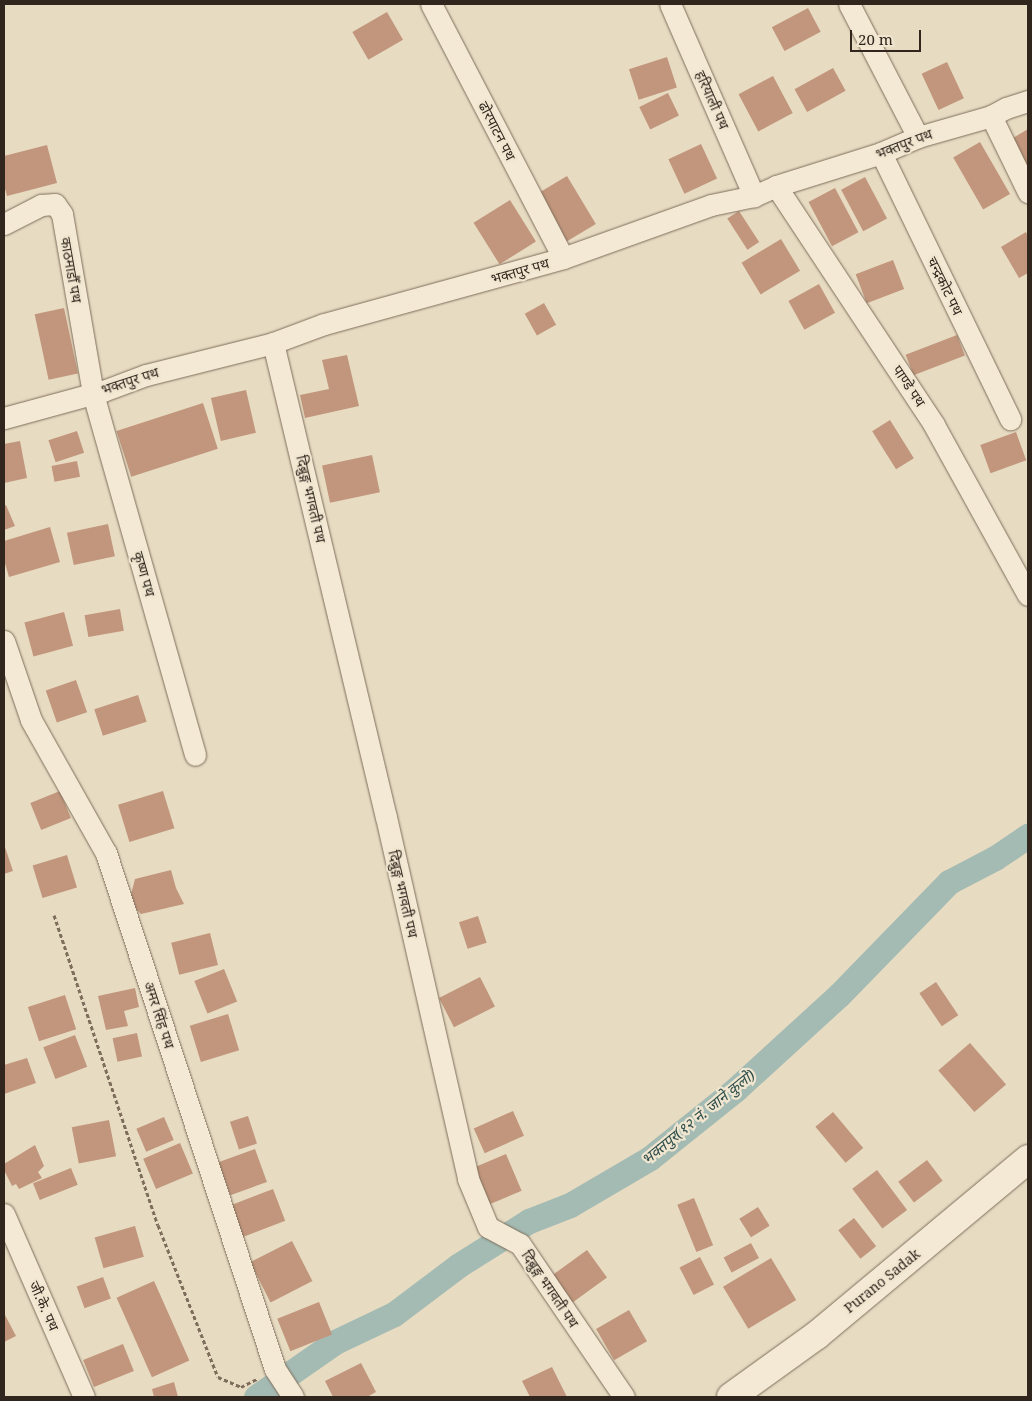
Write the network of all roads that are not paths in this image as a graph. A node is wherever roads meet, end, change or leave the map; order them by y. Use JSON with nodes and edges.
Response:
{"nodes":[{"id":1,"x":431,"y":4,"type":"edge"},
{"id":2,"x":670,"y":4,"type":"edge"},
{"id":3,"x":849,"y":4,"type":"edge"},
{"id":4,"x":1028,"y":101,"type":"edge"},
{"id":5,"x":990,"y":116,"type":"junction"},
{"id":6,"x":918,"y":137,"type":"junction"},
{"id":7,"x":881,"y":154,"type":"junction"},
{"id":8,"x":776,"y":186,"type":"junction"},
{"id":9,"x":1028,"y":192,"type":"edge"},
{"id":10,"x":754,"y":196,"type":"junction"},
{"id":11,"x":4,"y":224,"type":"edge"},
{"id":12,"x":563,"y":258,"type":"junction"},
{"id":13,"x":273,"y":343,"type":"junction"},
{"id":14,"x":93,"y":394,"type":"junction"},
{"id":15,"x":4,"y":418,"type":"edge"},
{"id":16,"x":1010,"y":419,"type":"dead end"},
{"id":17,"x":1028,"y":595,"type":"edge"},
{"id":18,"x":4,"y":642,"type":"edge"},
{"id":19,"x":195,"y":755,"type":"dead end"},
{"id":20,"x":1028,"y":1159,"type":"edge"},
{"id":21,"x":4,"y":1214,"type":"edge"},
{"id":22,"x":282,"y":1381,"type":"edge"},
{"id":23,"x":84,"y":1397,"type":"edge"},
{"id":24,"x":624,"y":1397,"type":"edge"},
{"id":25,"x":731,"y":1397,"type":"edge"}],
"edges":[{"from":1,"to":12,"type":"street","name":"ढोरपाटन पथ"},
{"from":2,"to":10,"type":"street","name":"हरियाली पथ"},
{"from":3,"to":6,"type":"street"},
{"from":4,"to":5,"type":"street","name":"भक्तपुर पथ"},
{"from":5,"to":6,"type":"street","name":"भक्तपुर पथ"},
{"from":5,"to":9,"type":"street"},
{"from":6,"to":7,"type":"street","name":"भक्तपुर पथ"},
{"from":7,"to":8,"type":"street","name":"भक्तपुर पथ"},
{"from":7,"to":16,"type":"street","name":"चन्द्रकोट पथ"},
{"from":8,"to":10,"type":"street","name":"भक्तपुर पथ"},
{"from":8,"to":17,"type":"street","name":"पाण्डे पथ"},
{"from":10,"to":12,"type":"street","name":"भक्तपुर पथ"},
{"from":11,"to":14,"type":"street","name":"काठमाडौँ पथ"},
{"from":12,"to":13,"type":"street","name":"भक्तपुर पथ"},
{"from":13,"to":14,"type":"street","name":"भक्तपुर पथ"},
{"from":13,"to":24,"type":"street","name":"दिब्रुङ्ग भगवती पथ"},
{"from":14,"to":15,"type":"street","name":"भक्तपुर पथ"},
{"from":14,"to":19,"type":"street","name":"कृष्ण पथ"},
{"from":18,"to":22,"type":"street","name":"अमर सिंह पथ"},
{"from":20,"to":25,"type":"main road","name":"Purano Sadak"},
{"from":21,"to":23,"type":"street","name":"जी.के. पथ"}]}
